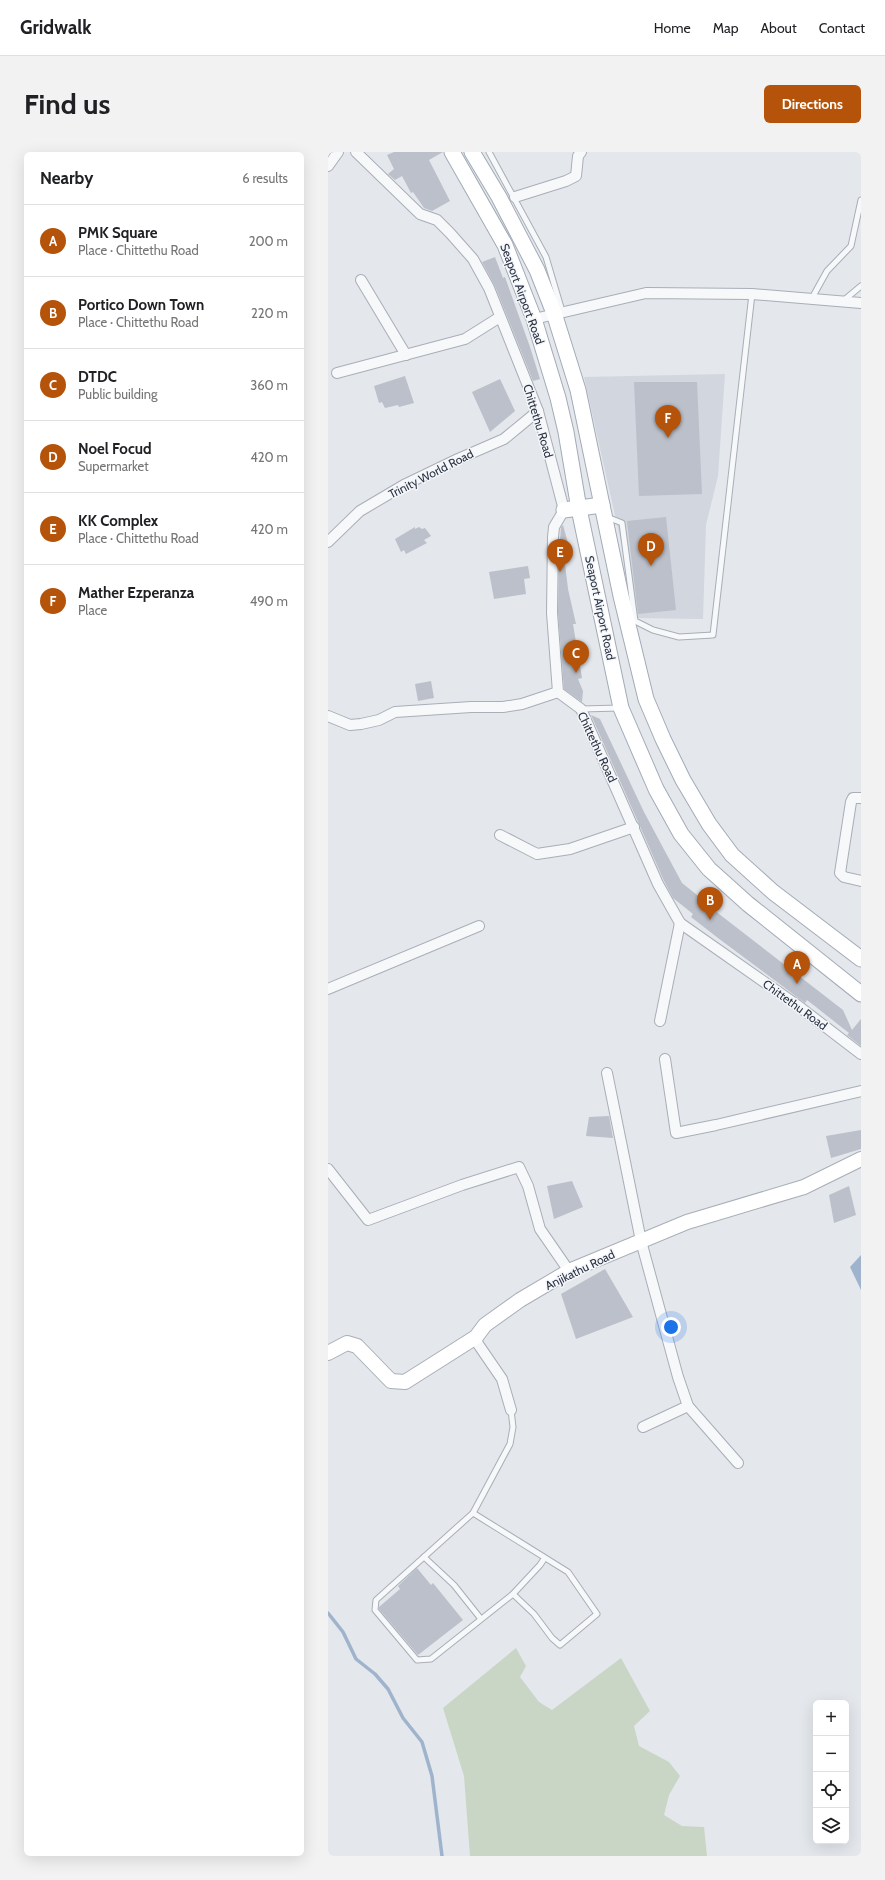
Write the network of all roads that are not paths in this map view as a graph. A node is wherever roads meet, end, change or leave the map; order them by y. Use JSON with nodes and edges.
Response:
{"nodes":[{"id":1,"x":338,"y":152,"type":"edge"},
{"id":2,"x":356,"y":152,"type":"edge"},
{"id":3,"x":452,"y":152,"type":"edge"},
{"id":4,"x":472,"y":152,"type":"edge"},
{"id":5,"x":489,"y":152,"type":"edge"},
{"id":6,"x":581,"y":152,"type":"edge"},
{"id":7,"x":328,"y":166,"type":"edge"},
{"id":8,"x":515,"y":197,"type":"junction"},
{"id":9,"x":861,"y":200,"type":"edge"},
{"id":10,"x":361,"y":280,"type":"dead end"},
{"id":11,"x":861,"y":286,"type":"edge"},
{"id":12,"x":752,"y":294,"type":"junction"},
{"id":13,"x":812,"y":298,"type":"junction"},
{"id":14,"x":843,"y":300,"type":"junction"},
{"id":15,"x":861,"y":302,"type":"edge"},
{"id":16,"x":558,"y":312,"type":"junction"},
{"id":17,"x":500,"y":317,"type":"junction"},
{"id":18,"x":534,"y":319,"type":"junction"},
{"id":19,"x":406,"y":355,"type":"junction"},
{"id":20,"x":337,"y":373,"type":"dead end"},
{"id":21,"x":538,"y":411,"type":"junction"},
{"id":22,"x":579,"y":509,"type":"junction"},
{"id":23,"x":564,"y":510,"type":"junction"},
{"id":24,"x":603,"y":510,"type":"junction"},
{"id":25,"x":328,"y":542,"type":"edge"},
{"id":26,"x":558,"y":692,"type":"junction"},
{"id":27,"x":621,"y":708,"type":"junction"},
{"id":28,"x":581,"y":709,"type":"junction"},
{"id":29,"x":328,"y":716,"type":"edge"},
{"id":30,"x":861,"y":798,"type":"edge"},
{"id":31,"x":634,"y":827,"type":"junction"},
{"id":32,"x":500,"y":835,"type":"dead end"},
{"id":33,"x":861,"y":881,"type":"edge"},
{"id":34,"x":680,"y":923,"type":"junction"},
{"id":35,"x":480,"y":926,"type":"dead end"},
{"id":36,"x":861,"y":959,"type":"edge"},
{"id":37,"x":328,"y":989,"type":"edge"},
{"id":38,"x":861,"y":994,"type":"edge"},
{"id":39,"x":660,"y":1021,"type":"dead end"},
{"id":40,"x":861,"y":1054,"type":"edge"},
{"id":41,"x":665,"y":1059,"type":"dead end"},
{"id":42,"x":607,"y":1072,"type":"dead end"},
{"id":43,"x":861,"y":1091,"type":"edge"},
{"id":44,"x":861,"y":1159,"type":"edge"},
{"id":45,"x":328,"y":1169,"type":"edge"},
{"id":46,"x":641,"y":1241,"type":"junction"},
{"id":47,"x":569,"y":1272,"type":"junction"},
{"id":48,"x":476,"y":1337,"type":"junction"},
{"id":49,"x":328,"y":1353,"type":"edge"},
{"id":50,"x":688,"y":1406,"type":"junction"},
{"id":51,"x":511,"y":1410,"type":"joint"},
{"id":52,"x":643,"y":1427,"type":"dead end"},
{"id":53,"x":738,"y":1463,"type":"dead end"},
{"id":54,"x":473,"y":1513,"type":"junction"},
{"id":55,"x":424,"y":1557,"type":"junction"},
{"id":56,"x":544,"y":1558,"type":"junction"},
{"id":57,"x":513,"y":1594,"type":"junction"},
{"id":58,"x":481,"y":1619,"type":"junction"}],
"edges":[{"from":1,"to":7,"type":"street"},
{"from":2,"to":17,"type":"street","name":"Chittethu Road"},
{"from":3,"to":18,"type":"main road","name":"Seaport Airport Road"},
{"from":4,"to":16,"type":"main road"},
{"from":5,"to":8,"type":"lane"},
{"from":6,"to":8,"type":"street"},
{"from":8,"to":16,"type":"lane"},
{"from":9,"to":13,"type":"lane"},
{"from":10,"to":19,"type":"street"},
{"from":11,"to":14,"type":"lane"},
{"from":12,"to":13,"type":"street"},
{"from":12,"to":16,"type":"street"},
{"from":12,"to":24,"type":"lane"},
{"from":13,"to":14,"type":"street"},
{"from":14,"to":15,"type":"street"},
{"from":16,"to":18,"type":"street"},
{"from":16,"to":24,"type":"main road"},
{"from":17,"to":19,"type":"street"},
{"from":17,"to":21,"type":"street","name":"Chittethu Road"},
{"from":18,"to":22,"type":"main road","name":"Seaport Airport Road"},
{"from":19,"to":20,"type":"street"},
{"from":21,"to":23,"type":"street","name":"Chittethu Road"},
{"from":21,"to":25,"type":"street","name":"Trinity World Road"},
{"from":22,"to":23,"type":"main road"},
{"from":22,"to":24,"type":"main road"},
{"from":22,"to":27,"type":"main road","name":"Seaport Airport Road"},
{"from":23,"to":26,"type":"street"},
{"from":24,"to":36,"type":"main road"},
{"from":26,"to":28,"type":"street","name":"Chittethu Road"},
{"from":26,"to":29,"type":"street"},
{"from":27,"to":28,"type":"lane"},
{"from":27,"to":38,"type":"main road","name":"Seaport Airport Road"},
{"from":28,"to":31,"type":"street","name":"Chittethu Road"},
{"from":30,"to":33,"type":"street"},
{"from":31,"to":32,"type":"street"},
{"from":31,"to":34,"type":"street","name":"Chittethu Road"},
{"from":34,"to":39,"type":"street"},
{"from":34,"to":40,"type":"street","name":"Chittethu Road"},
{"from":35,"to":37,"type":"street"},
{"from":41,"to":43,"type":"street"},
{"from":42,"to":46,"type":"street"},
{"from":44,"to":46,"type":"street","name":"Anjikathu Road"},
{"from":45,"to":47,"type":"street"},
{"from":46,"to":47,"type":"street","name":"Anjikathu Road"},
{"from":46,"to":50,"type":"street"},
{"from":47,"to":48,"type":"street","name":"Anjikathu Road"},
{"from":48,"to":49,"type":"street","name":"Anjikathu Road"},
{"from":48,"to":51,"type":"street"},
{"from":50,"to":52,"type":"street"},
{"from":50,"to":53,"type":"street"},
{"from":51,"to":54,"type":"lane"},
{"from":54,"to":55,"type":"lane"},
{"from":54,"to":56,"type":"lane"},
{"from":55,"to":58,"type":"lane"},
{"from":55,"to":58,"type":"lane"},
{"from":56,"to":57,"type":"lane"},
{"from":56,"to":57,"type":"lane"},
{"from":57,"to":58,"type":"lane"}]}
